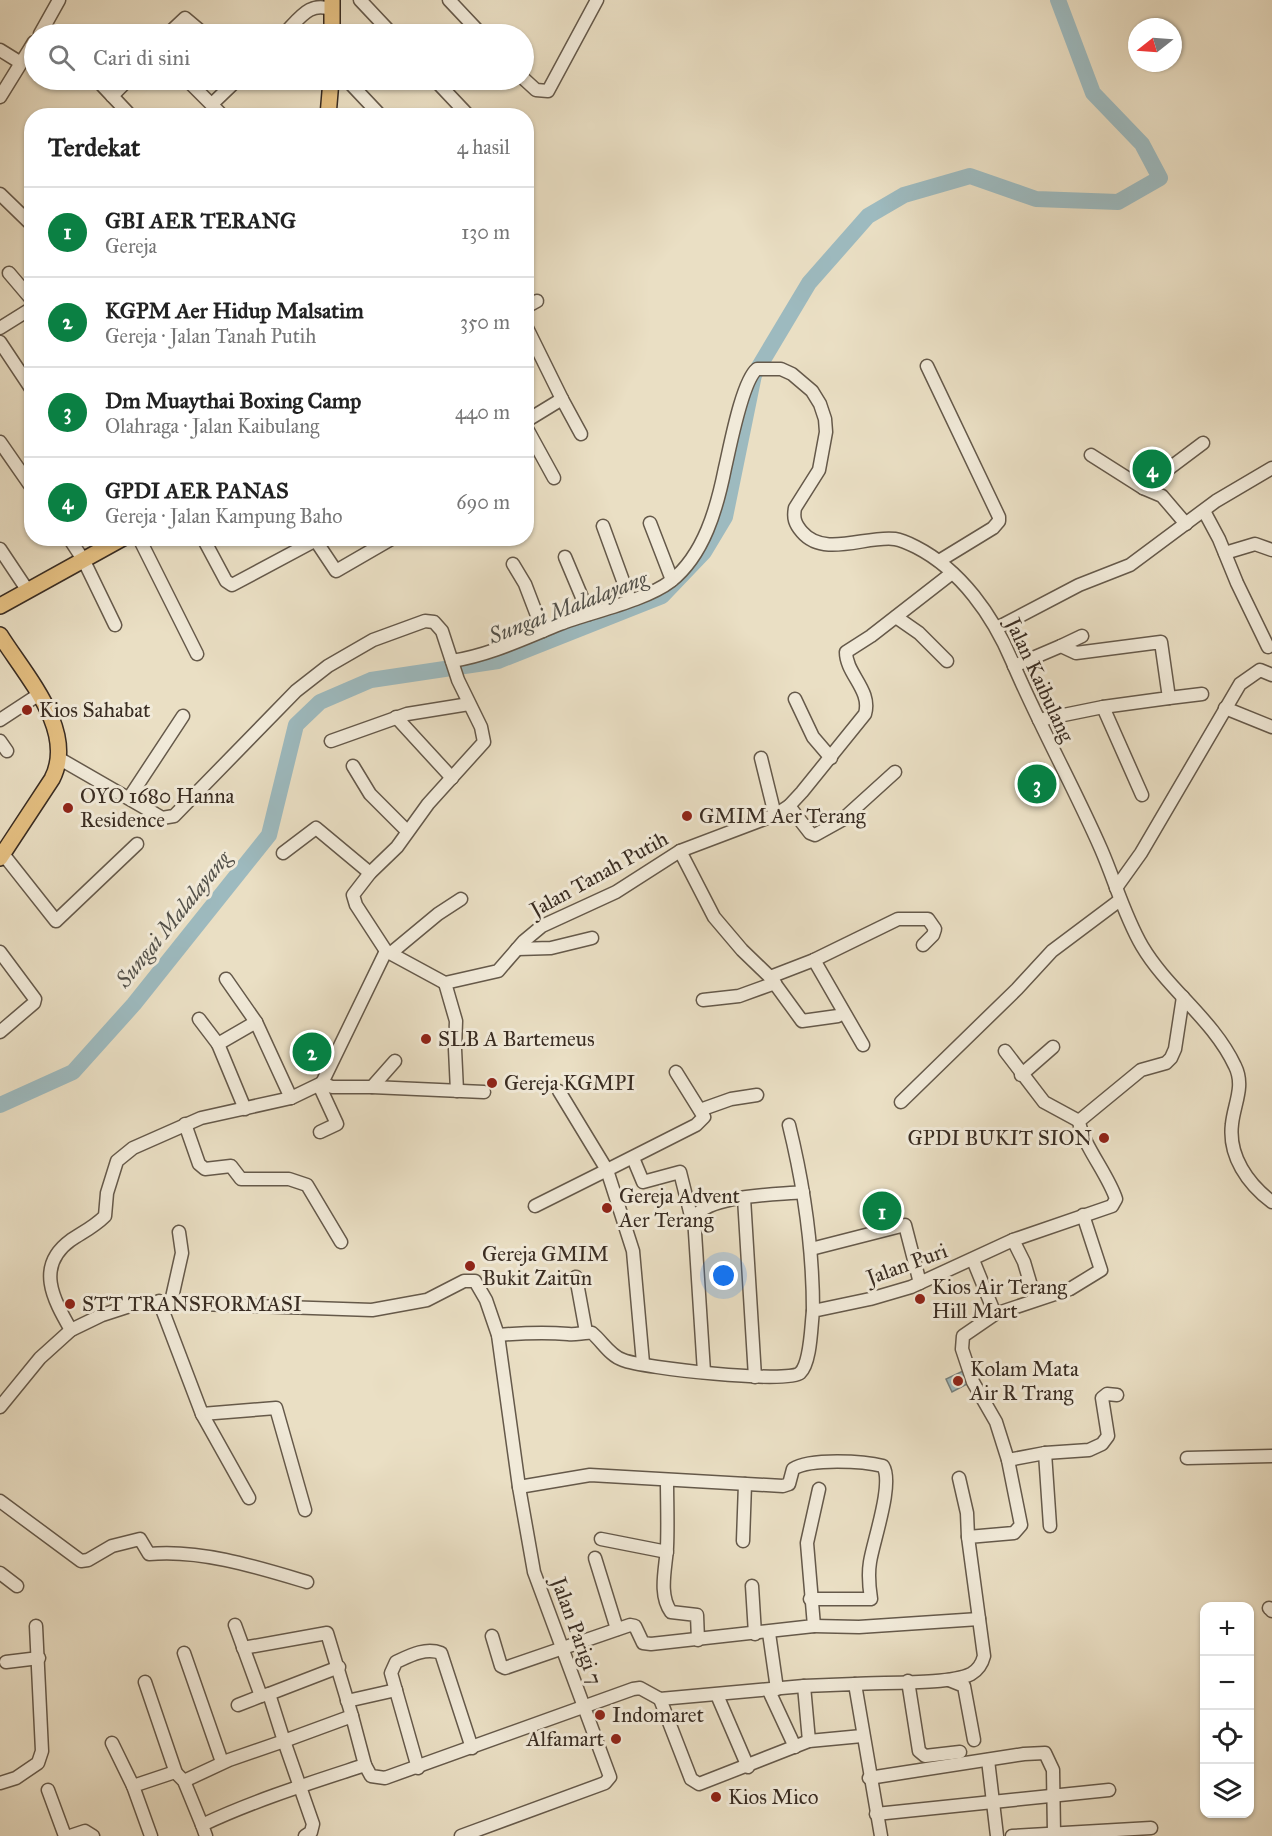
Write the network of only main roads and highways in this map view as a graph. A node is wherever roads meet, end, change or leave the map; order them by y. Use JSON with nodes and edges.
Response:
{"nodes":[{"id":1,"x":332,"y":5,"type":"edge"},
{"id":2,"x":332,"y":24,"type":"edge"},
{"id":3,"x":329,"y":90,"type":"edge"},
{"id":4,"x":328,"y":108,"type":"edge"},
{"id":5,"x":109,"y":546,"type":"edge"},
{"id":6,"x":0,"y":606,"type":"edge"},
{"id":7,"x":0,"y":635,"type":"edge"},
{"id":8,"x":2,"y":851,"type":"edge"}],
"edges":[{"from":1,"to":2,"type":"main road"},
{"from":3,"to":4,"type":"main road"},
{"from":5,"to":6,"type":"main road"},
{"from":7,"to":8,"type":"main road"}]}
